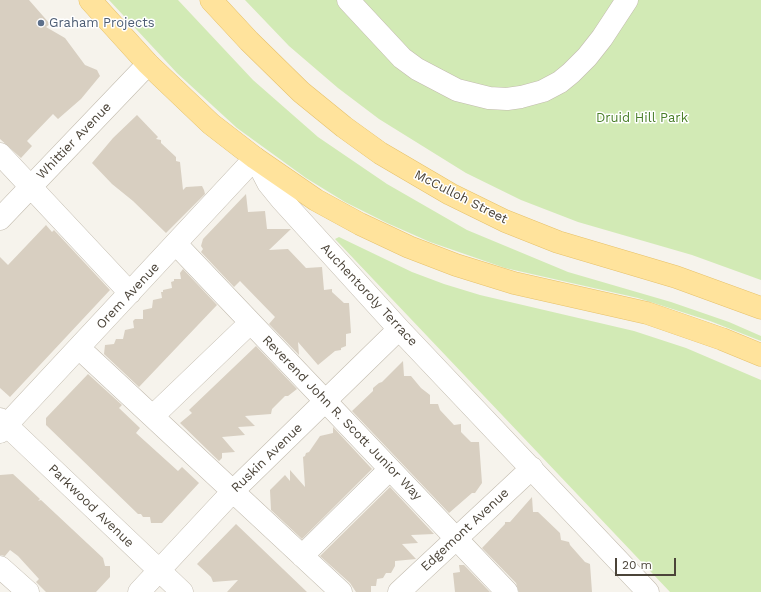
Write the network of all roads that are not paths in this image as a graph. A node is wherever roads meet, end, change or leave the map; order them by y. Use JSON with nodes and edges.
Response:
{"nodes":[{"id":1,"x":90,"y":0,"type":"edge"},
{"id":2,"x":211,"y":0,"type":"edge"},
{"id":3,"x":348,"y":0,"type":"edge"},
{"id":4,"x":627,"y":0,"type":"edge"},
{"id":5,"x":148,"y":64,"type":"junction"},
{"id":6,"x":0,"y":154,"type":"edge"},
{"id":7,"x":255,"y":158,"type":"junction"},
{"id":8,"x":31,"y":186,"type":"junction"},
{"id":9,"x":0,"y":219,"type":"edge"},
{"id":10,"x":176,"y":244,"type":"junction"},
{"id":11,"x":130,"y":293,"type":"junction"},
{"id":12,"x":761,"y":308,"type":"edge"},
{"id":13,"x":250,"y":322,"type":"junction"},
{"id":14,"x":399,"y":329,"type":"junction"},
{"id":15,"x":80,"y":348,"type":"junction"},
{"id":16,"x":761,"y":355,"type":"edge"},
{"id":17,"x":325,"y":401,"type":"junction"},
{"id":18,"x":152,"y":416,"type":"junction"},
{"id":19,"x":2,"y":426,"type":"edge"},
{"id":20,"x":532,"y":468,"type":"junction"},
{"id":21,"x":390,"y":469,"type":"junction"},
{"id":22,"x":233,"y":491,"type":"junction"},
{"id":23,"x":457,"y":538,"type":"junction"},
{"id":24,"x":302,"y":556,"type":"junction"},
{"id":25,"x":159,"y":571,"type":"junction"},
{"id":26,"x":3,"y":576,"type":"edge"},
{"id":27,"x":28,"y":592,"type":"edge"},
{"id":28,"x":139,"y":592,"type":"edge"},
{"id":29,"x":182,"y":592,"type":"edge"},
{"id":30,"x":341,"y":592,"type":"edge"},
{"id":31,"x":399,"y":592,"type":"edge"},
{"id":32,"x":507,"y":592,"type":"edge"},
{"id":33,"x":648,"y":592,"type":"edge"}],
"edges":[{"from":1,"to":5,"type":"main road","name":"Auchentoroly Terrace"},
{"from":2,"to":12,"type":"main road","name":"McCulloh Street"},
{"from":3,"to":4,"type":"street"},
{"from":5,"to":7,"type":"main road","name":"Auchentoroly Terrace"},
{"from":5,"to":8,"type":"street","name":"Whittier Avenue"},
{"from":6,"to":8,"type":"street"},
{"from":7,"to":10,"type":"street","name":"Orem Avenue"},
{"from":7,"to":14,"type":"street","name":"Auchentoroly Terrace"},
{"from":7,"to":16,"type":"main road"},
{"from":8,"to":9,"type":"street","name":"Whittier Avenue"},
{"from":8,"to":11,"type":"street"},
{"from":10,"to":11,"type":"street","name":"Orem Avenue"},
{"from":10,"to":13,"type":"street","name":"Reverend John R. Scott Junior Way"},
{"from":11,"to":15,"type":"street","name":"Orem Avenue"},
{"from":13,"to":17,"type":"street","name":"Reverend John R. Scott Junior Way"},
{"from":13,"to":18,"type":"street"},
{"from":14,"to":17,"type":"street","name":"Ruskin Avenue"},
{"from":14,"to":20,"type":"street","name":"Auchentoroly Terrace"},
{"from":15,"to":18,"type":"street"},
{"from":15,"to":19,"type":"street","name":"Orem Avenue"},
{"from":17,"to":21,"type":"street","name":"Reverend John R. Scott Junior Way"},
{"from":17,"to":22,"type":"street","name":"Ruskin Avenue"},
{"from":18,"to":22,"type":"street"},
{"from":19,"to":25,"type":"street","name":"Parkwood Avenue"},
{"from":20,"to":23,"type":"street","name":"Edgemont Avenue"},
{"from":20,"to":33,"type":"street","name":"Auchentoroly Terrace"},
{"from":21,"to":23,"type":"street","name":"Reverend John R. Scott Junior Way"},
{"from":21,"to":24,"type":"street"},
{"from":22,"to":24,"type":"street"},
{"from":22,"to":25,"type":"street","name":"Ruskin Avenue"},
{"from":23,"to":31,"type":"street","name":"Edgemont Avenue"},
{"from":23,"to":32,"type":"street","name":"Reverend John R. Scott Junior Way"},
{"from":24,"to":30,"type":"street"},
{"from":25,"to":28,"type":"street","name":"Ruskin Avenue"},
{"from":25,"to":29,"type":"street","name":"Parkwood Avenue"},
{"from":26,"to":27,"type":"street"}]}
